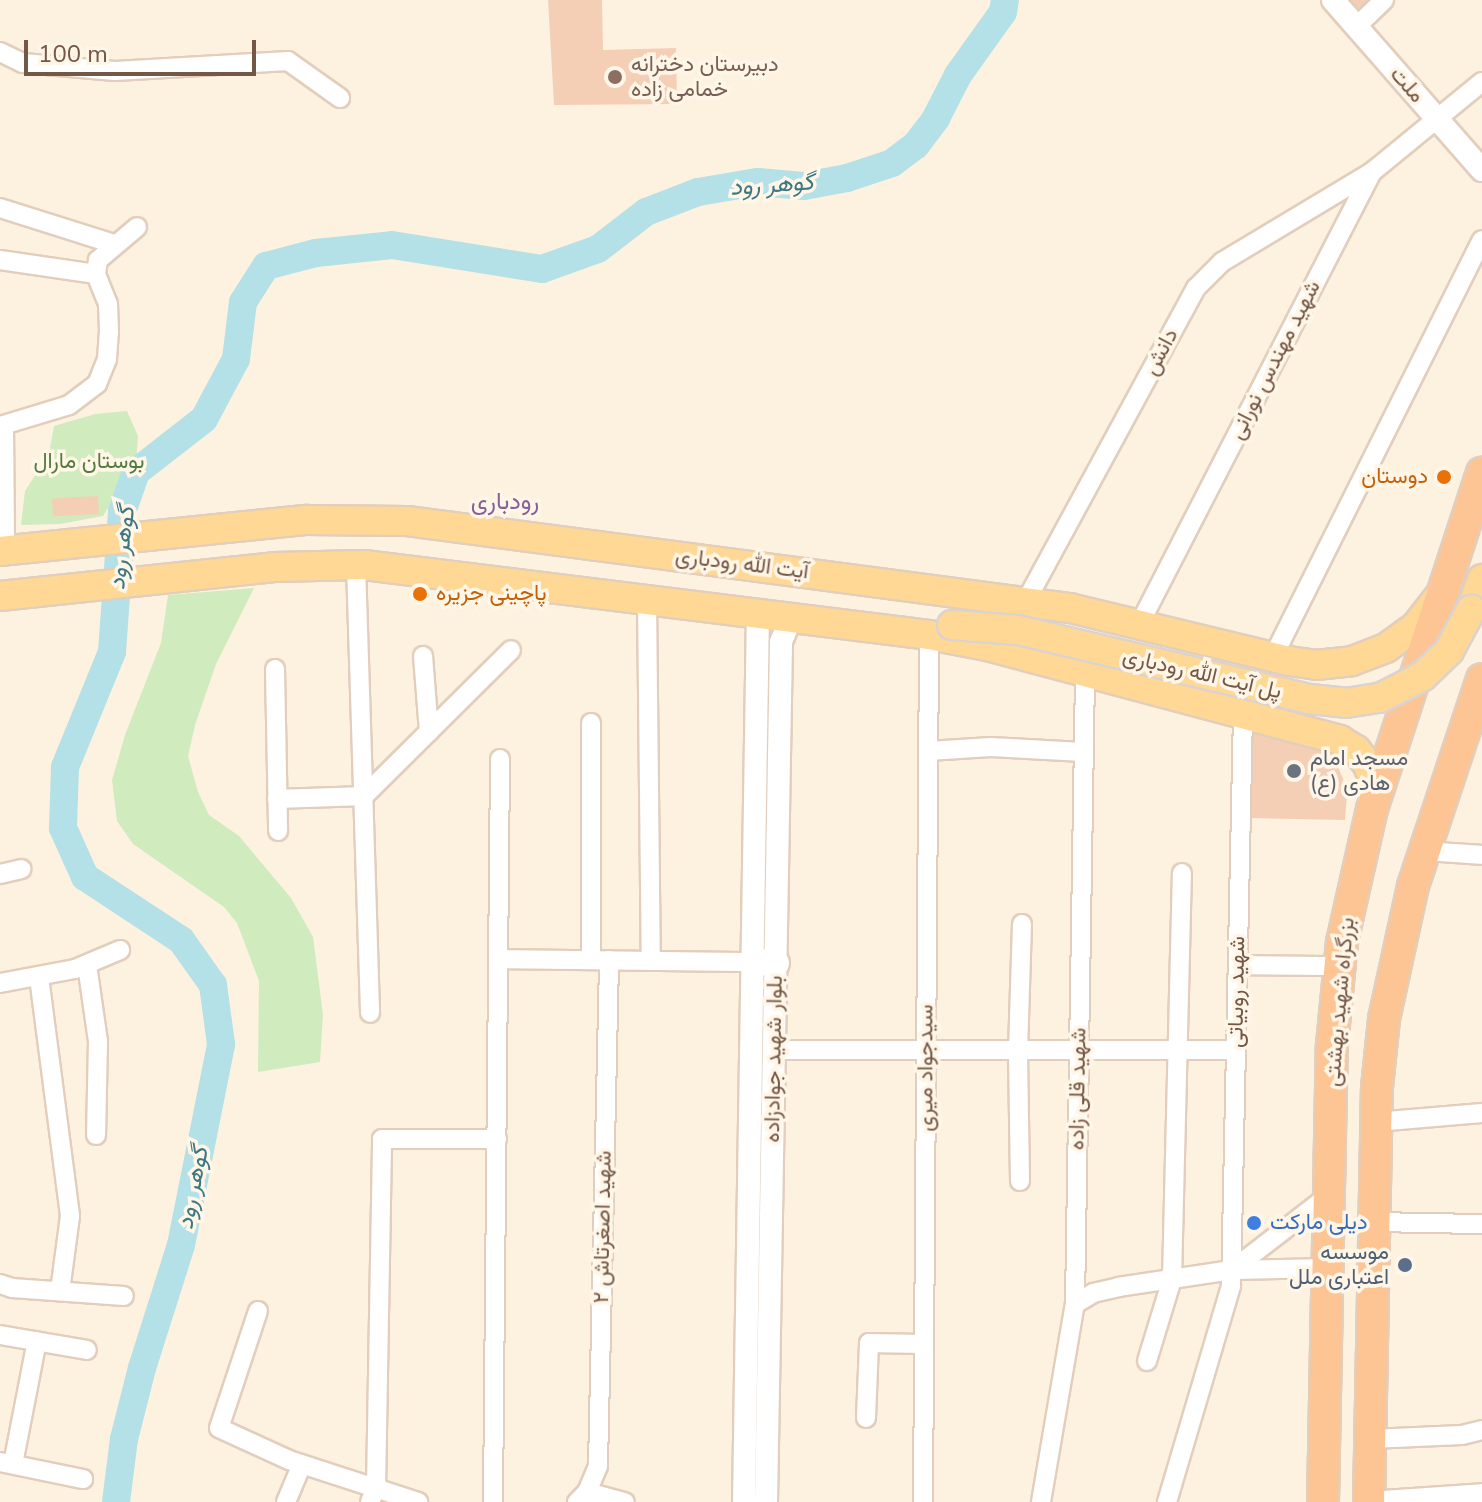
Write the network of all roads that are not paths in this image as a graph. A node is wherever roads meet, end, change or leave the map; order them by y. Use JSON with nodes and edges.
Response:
{"nodes":[{"id":1,"x":1333,"y":0,"type":"edge"},
{"id":2,"x":1384,"y":0,"type":"edge"},
{"id":3,"x":1356,"y":27,"type":"junction"},
{"id":4,"x":0,"y":52,"type":"edge"},
{"id":5,"x":1482,"y":82,"type":"edge"},
{"id":6,"x":340,"y":98,"type":"dead end"},
{"id":7,"x":1438,"y":120,"type":"junction"},
{"id":8,"x":1482,"y":170,"type":"edge"},
{"id":9,"x":1372,"y":172,"type":"junction"},
{"id":10,"x":0,"y":208,"type":"edge"},
{"id":11,"x":137,"y":227,"type":"dead end"},
{"id":12,"x":1482,"y":240,"type":"edge"},
{"id":13,"x":114,"y":244,"type":"junction"},
{"id":14,"x":0,"y":260,"type":"edge"},
{"id":15,"x":96,"y":274,"type":"junction"},
{"id":16,"x":2,"y":426,"type":"edge"},
{"id":17,"x":1482,"y":473,"type":"edge"},
{"id":18,"x":2,"y":545,"type":"edge"},
{"id":19,"x":356,"y":565,"type":"junction"},
{"id":20,"x":1482,"y":579,"type":"edge"},
{"id":21,"x":1446,"y":583,"type":"junction"},
{"id":22,"x":0,"y":596,"type":"edge"},
{"id":23,"x":647,"y":599,"type":"junction"},
{"id":24,"x":1026,"y":601,"type":"junction"},
{"id":25,"x":1140,"y":623,"type":"junction"},
{"id":26,"x":758,"y":626,"type":"junction"},
{"id":27,"x":786,"y":630,"type":"junction"},
{"id":28,"x":940,"y":630,"type":"junction"},
{"id":29,"x":511,"y":650,"type":"dead end"},
{"id":30,"x":423,"y":656,"type":"dead end"},
{"id":31,"x":1279,"y":659,"type":"junction"},
{"id":32,"x":275,"y":669,"type":"dead end"},
{"id":33,"x":1085,"y":672,"type":"junction"},
{"id":34,"x":1482,"y":679,"type":"edge"},
{"id":35,"x":1248,"y":716,"type":"junction"},
{"id":36,"x":591,"y":723,"type":"dead end"},
{"id":37,"x":429,"y":732,"type":"junction"},
{"id":38,"x":928,"y":751,"type":"junction"},
{"id":39,"x":1083,"y":752,"type":"junction"},
{"id":40,"x":500,"y":759,"type":"dead end"},
{"id":41,"x":364,"y":796,"type":"junction"},
{"id":42,"x":277,"y":799,"type":"junction"},
{"id":43,"x":1373,"y":804,"type":"junction"},
{"id":44,"x":278,"y":831,"type":"dead end"},
{"id":45,"x":1424,"y":851,"type":"junction"},
{"id":46,"x":1482,"y":855,"type":"edge"},
{"id":47,"x":21,"y":869,"type":"dead end"},
{"id":48,"x":1182,"y":873,"type":"dead end"},
{"id":49,"x":0,"y":874,"type":"edge"},
{"id":50,"x":1022,"y":924,"type":"dead end"},
{"id":51,"x":120,"y":950,"type":"dead end"},
{"id":52,"x":499,"y":959,"type":"junction"},
{"id":53,"x":600,"y":960,"type":"junction"},
{"id":54,"x":651,"y":961,"type":"junction"},
{"id":55,"x":765,"y":962,"type":"junction"},
{"id":56,"x":87,"y":965,"type":"junction"},
{"id":57,"x":1238,"y":965,"type":"junction"},
{"id":58,"x":1339,"y":966,"type":"junction"},
{"id":59,"x":39,"y":977,"type":"junction"},
{"id":60,"x":0,"y":983,"type":"edge"},
{"id":61,"x":370,"y":1013,"type":"dead end"},
{"id":62,"x":774,"y":1050,"type":"junction"},
{"id":63,"x":1236,"y":1050,"type":"junction"},
{"id":64,"x":1018,"y":1051,"type":"junction"},
{"id":65,"x":926,"y":1052,"type":"junction"},
{"id":66,"x":1078,"y":1052,"type":"junction"},
{"id":67,"x":1178,"y":1053,"type":"junction"},
{"id":68,"x":1482,"y":1113,"type":"edge"},
{"id":69,"x":1376,"y":1122,"type":"junction"},
{"id":70,"x":96,"y":1135,"type":"dead end"},
{"id":71,"x":497,"y":1139,"type":"junction"},
{"id":72,"x":1020,"y":1181,"type":"dead end"},
{"id":73,"x":1329,"y":1195,"type":"junction"},
{"id":74,"x":1374,"y":1222,"type":"junction"},
{"id":75,"x":1482,"y":1224,"type":"edge"},
{"id":76,"x":1328,"y":1268,"type":"junction"},
{"id":77,"x":1232,"y":1270,"type":"junction"},
{"id":78,"x":1172,"y":1279,"type":"junction"},
{"id":79,"x":0,"y":1284,"type":"edge"},
{"id":80,"x":60,"y":1291,"type":"junction"},
{"id":81,"x":124,"y":1296,"type":"dead end"},
{"id":82,"x":1075,"y":1304,"type":"junction"},
{"id":83,"x":258,"y":1311,"type":"dead end"},
{"id":84,"x":0,"y":1335,"type":"edge"},
{"id":85,"x":37,"y":1341,"type":"junction"},
{"id":86,"x":924,"y":1344,"type":"junction"},
{"id":87,"x":87,"y":1350,"type":"dead end"},
{"id":88,"x":1147,"y":1361,"type":"dead end"},
{"id":89,"x":866,"y":1418,"type":"dead end"},
{"id":90,"x":1482,"y":1430,"type":"edge"},
{"id":91,"x":1370,"y":1439,"type":"junction"},
{"id":92,"x":6,"y":1463,"type":"edge"},
{"id":93,"x":302,"y":1464,"type":"junction"},
{"id":94,"x":83,"y":1479,"type":"dead end"},
{"id":95,"x":1482,"y":1493,"type":"edge"},
{"id":96,"x":373,"y":1495,"type":"edge"},
{"id":97,"x":582,"y":1497,"type":"edge"},
{"id":98,"x":286,"y":1502,"type":"edge"},
{"id":99,"x":418,"y":1502,"type":"edge"},
{"id":100,"x":493,"y":1502,"type":"edge"},
{"id":101,"x":625,"y":1502,"type":"edge"},
{"id":102,"x":744,"y":1502,"type":"edge"},
{"id":103,"x":766,"y":1502,"type":"edge"},
{"id":104,"x":923,"y":1502,"type":"edge"},
{"id":105,"x":1041,"y":1502,"type":"edge"},
{"id":106,"x":1167,"y":1502,"type":"edge"},
{"id":107,"x":1323,"y":1502,"type":"edge"},
{"id":108,"x":1369,"y":1502,"type":"edge"}],
"edges":[{"from":1,"to":3,"type":"street","name":"ملت"},
{"from":2,"to":3,"type":"street"},
{"from":3,"to":7,"type":"street","name":"ملت"},
{"from":4,"to":6,"type":"street"},
{"from":5,"to":7,"type":"street","name":"شهید مهندس نورانی"},
{"from":7,"to":8,"type":"street","name":"ملت"},
{"from":7,"to":9,"type":"street","name":"شهید مهندس نورانی"},
{"from":9,"to":24,"type":"street","name":"دانش"},
{"from":9,"to":25,"type":"street","name":"شهید مهندس نورانی"},
{"from":10,"to":13,"type":"street"},
{"from":11,"to":13,"type":"street"},
{"from":12,"to":31,"type":"street"},
{"from":13,"to":15,"type":"street"},
{"from":14,"to":15,"type":"street"},
{"from":15,"to":16,"type":"street"},
{"from":16,"to":18,"type":"street"},
{"from":17,"to":21,"type":"highway","name":"بزرگراه شهید بهشتی"},
{"from":18,"to":24,"type":"main road","name":"آیت الله رودباری"},
{"from":19,"to":22,"type":"main road"},
{"from":19,"to":23,"type":"main road"},
{"from":19,"to":41,"type":"street"},
{"from":20,"to":28,"type":"main road","name":"پل آیت الله رودباری","bridge":true},
{"from":21,"to":31,"type":"main road","name":"آیت الله رودباری"},
{"from":21,"to":43,"type":"highway","name":"بزرگراه شهید بهشتی"},
{"from":23,"to":26,"type":"main road"},
{"from":23,"to":54,"type":"street"},
{"from":24,"to":25,"type":"main road","name":"آیت الله رودباری"},
{"from":25,"to":31,"type":"main road","name":"آیت الله رودباری"},
{"from":26,"to":27,"type":"main road"},
{"from":26,"to":55,"type":"street","name":"بلوار شهید جوادزاده"},
{"from":27,"to":28,"type":"main road","name":"پل آیت الله رودباری"},
{"from":27,"to":55,"type":"street","name":"بلوار شهید جوادزاده"},
{"from":28,"to":33,"type":"main road"},
{"from":28,"to":38,"type":"street","name":"سیدجواد میری"},
{"from":29,"to":37,"type":"street"},
{"from":30,"to":37,"type":"street"},
{"from":31,"to":35,"type":"main road"},
{"from":32,"to":42,"type":"street"},
{"from":33,"to":35,"type":"main road"},
{"from":33,"to":39,"type":"street","name":"شهید قلی زاده"},
{"from":34,"to":45,"type":"highway","name":"بزرگراه شهید بهشتی"},
{"from":35,"to":43,"type":"main road"},
{"from":35,"to":57,"type":"street","name":"شهید روبیاتی"},
{"from":36,"to":53,"type":"street","name":"شهید اصغرتاش ۲"},
{"from":37,"to":41,"type":"street"},
{"from":38,"to":39,"type":"street"},
{"from":38,"to":65,"type":"street","name":"سیدجواد میری"},
{"from":39,"to":66,"type":"street","name":"شهید قلی زاده"},
{"from":40,"to":52,"type":"street"},
{"from":41,"to":42,"type":"street"},
{"from":41,"to":61,"type":"street"},
{"from":42,"to":44,"type":"street"},
{"from":43,"to":58,"type":"highway","name":"بزرگراه شهید بهشتی"},
{"from":45,"to":46,"type":"street"},
{"from":45,"to":69,"type":"highway","name":"بزرگراه شهید بهشتی"},
{"from":47,"to":49,"type":"street"},
{"from":48,"to":67,"type":"street"},
{"from":50,"to":64,"type":"street"},
{"from":51,"to":56,"type":"street"},
{"from":52,"to":53,"type":"street"},
{"from":52,"to":71,"type":"street"},
{"from":53,"to":54,"type":"street"},
{"from":53,"to":97,"type":"street","name":"شهید اصغرتاش ۲"},
{"from":54,"to":55,"type":"street"},
{"from":55,"to":62,"type":"street","name":"بلوار شهید جوادزاده"},
{"from":55,"to":102,"type":"street"},
{"from":56,"to":59,"type":"street"},
{"from":56,"to":70,"type":"street"},
{"from":57,"to":58,"type":"street"},
{"from":57,"to":63,"type":"street","name":"شهید روبیاتی"},
{"from":58,"to":73,"type":"highway","name":"بزرگراه شهید بهشتی"},
{"from":59,"to":60,"type":"street"},
{"from":59,"to":80,"type":"street"},
{"from":62,"to":65,"type":"street"},
{"from":62,"to":103,"type":"street","name":"بلوار شهید جوادزاده"},
{"from":63,"to":67,"type":"street"},
{"from":63,"to":77,"type":"street","name":"شهید روبیاتی"},
{"from":64,"to":65,"type":"street"},
{"from":64,"to":66,"type":"street"},
{"from":64,"to":72,"type":"street"},
{"from":65,"to":86,"type":"street","name":"سیدجواد میری"},
{"from":66,"to":67,"type":"street"},
{"from":66,"to":82,"type":"street","name":"شهید قلی زاده"},
{"from":67,"to":78,"type":"street"},
{"from":68,"to":69,"type":"street"},
{"from":69,"to":74,"type":"highway","name":"بزرگراه شهید بهشتی"},
{"from":71,"to":96,"type":"street"},
{"from":71,"to":100,"type":"street"},
{"from":73,"to":76,"type":"highway","name":"بزرگراه شهید بهشتی"},
{"from":73,"to":77,"type":"street"},
{"from":74,"to":75,"type":"street"},
{"from":74,"to":91,"type":"highway","name":"بزرگراه شهید بهشتی"},
{"from":76,"to":77,"type":"street"},
{"from":76,"to":107,"type":"highway","name":"بزرگراه شهید بهشتی"},
{"from":77,"to":78,"type":"street"},
{"from":77,"to":106,"type":"street","name":"شهید روبیاتی"},
{"from":78,"to":82,"type":"street"},
{"from":78,"to":88,"type":"street"},
{"from":79,"to":80,"type":"street"},
{"from":80,"to":81,"type":"street"},
{"from":82,"to":105,"type":"street","name":"شهید قلی زاده"},
{"from":83,"to":93,"type":"street"},
{"from":84,"to":85,"type":"street"},
{"from":85,"to":87,"type":"street"},
{"from":85,"to":92,"type":"street"},
{"from":86,"to":89,"type":"street"},
{"from":86,"to":104,"type":"street","name":"سیدجواد میری"},
{"from":90,"to":91,"type":"street"},
{"from":91,"to":108,"type":"highway","name":"بزرگراه شهید بهشتی"},
{"from":92,"to":94,"type":"street"},
{"from":93,"to":96,"type":"street"},
{"from":93,"to":98,"type":"street"},
{"from":95,"to":108,"type":"street"},
{"from":96,"to":99,"type":"street"},
{"from":97,"to":101,"type":"street"}]}
